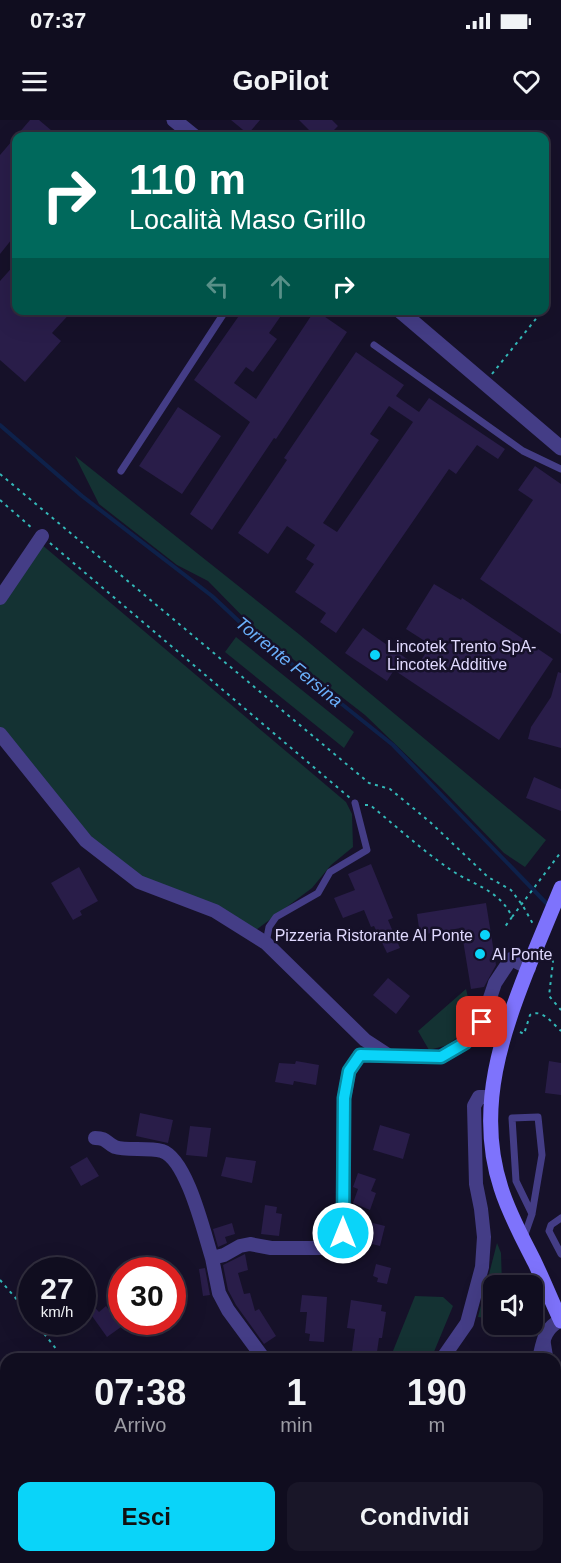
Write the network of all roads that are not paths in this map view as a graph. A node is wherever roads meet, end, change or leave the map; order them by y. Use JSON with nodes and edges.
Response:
{"nodes":[{"id":1,"x":174,"y":120,"type":"edge"},
{"id":2,"x":189,"y":132,"type":"edge"},
{"id":3,"x":223,"y":315,"type":"edge"},
{"id":4,"x":405,"y":315,"type":"edge"},
{"id":5,"x":374,"y":345,"type":"dead end"},
{"id":6,"x":561,"y":448,"type":"edge"},
{"id":7,"x":561,"y":469,"type":"edge"},
{"id":8,"x":121,"y":471,"type":"dead end"},
{"id":9,"x":42,"y":536,"type":"road end"},
{"id":10,"x":0,"y":598,"type":"edge"},
{"id":11,"x":0,"y":734,"type":"edge"},
{"id":12,"x":355,"y":803,"type":"road end"},
{"id":13,"x":561,"y":888,"type":"edge"},
{"id":14,"x":266,"y":943,"type":"junction"},
{"id":15,"x":531,"y":963,"type":"junction"},
{"id":16,"x":388,"y":1055,"type":"junction"},
{"id":17,"x":492,"y":1097,"type":"junction"},
{"id":18,"x":95,"y":1138,"type":"dead end"},
{"id":19,"x":532,"y":1214,"type":"junction"},
{"id":20,"x":561,"y":1218,"type":"edge"},
{"id":21,"x":523,"y":1239,"type":"junction"},
{"id":22,"x":561,"y":1254,"type":"edge"},
{"id":23,"x":212,"y":1258,"type":"junction"},
{"id":24,"x":561,"y":1321,"type":"edge"},
{"id":25,"x":547,"y":1333,"type":"junction"},
{"id":26,"x":260,"y":1353,"type":"edge"},
{"id":27,"x":446,"y":1353,"type":"edge"},
{"id":28,"x":541,"y":1353,"type":"edge"},
{"id":29,"x":549,"y":1353,"type":"edge"}],
"edges":[{"from":1,"to":2,"type":"street"},
{"from":3,"to":8,"type":"lane"},
{"from":4,"to":6,"type":"street"},
{"from":5,"to":7,"type":"lane"},
{"from":9,"to":10,"type":"street"},
{"from":11,"to":14,"type":"street"},
{"from":12,"to":14,"type":"lane"},
{"from":13,"to":15,"type":"main road","bridge":true},
{"from":14,"to":16,"type":"street"},
{"from":15,"to":16,"type":"street"},
{"from":15,"to":17,"type":"main road"},
{"from":16,"to":23,"type":"street"},
{"from":17,"to":21,"type":"main road"},
{"from":17,"to":27,"type":"street"},
{"from":18,"to":23,"type":"street"},
{"from":19,"to":19,"type":"lane"},
{"from":19,"to":21,"type":"lane"},
{"from":20,"to":22,"type":"lane"},
{"from":21,"to":24,"type":"main road"},
{"from":23,"to":26,"type":"street"},
{"from":24,"to":25,"type":"street"},
{"from":25,"to":28,"type":"street"},
{"from":25,"to":29,"type":"lane"}]}
